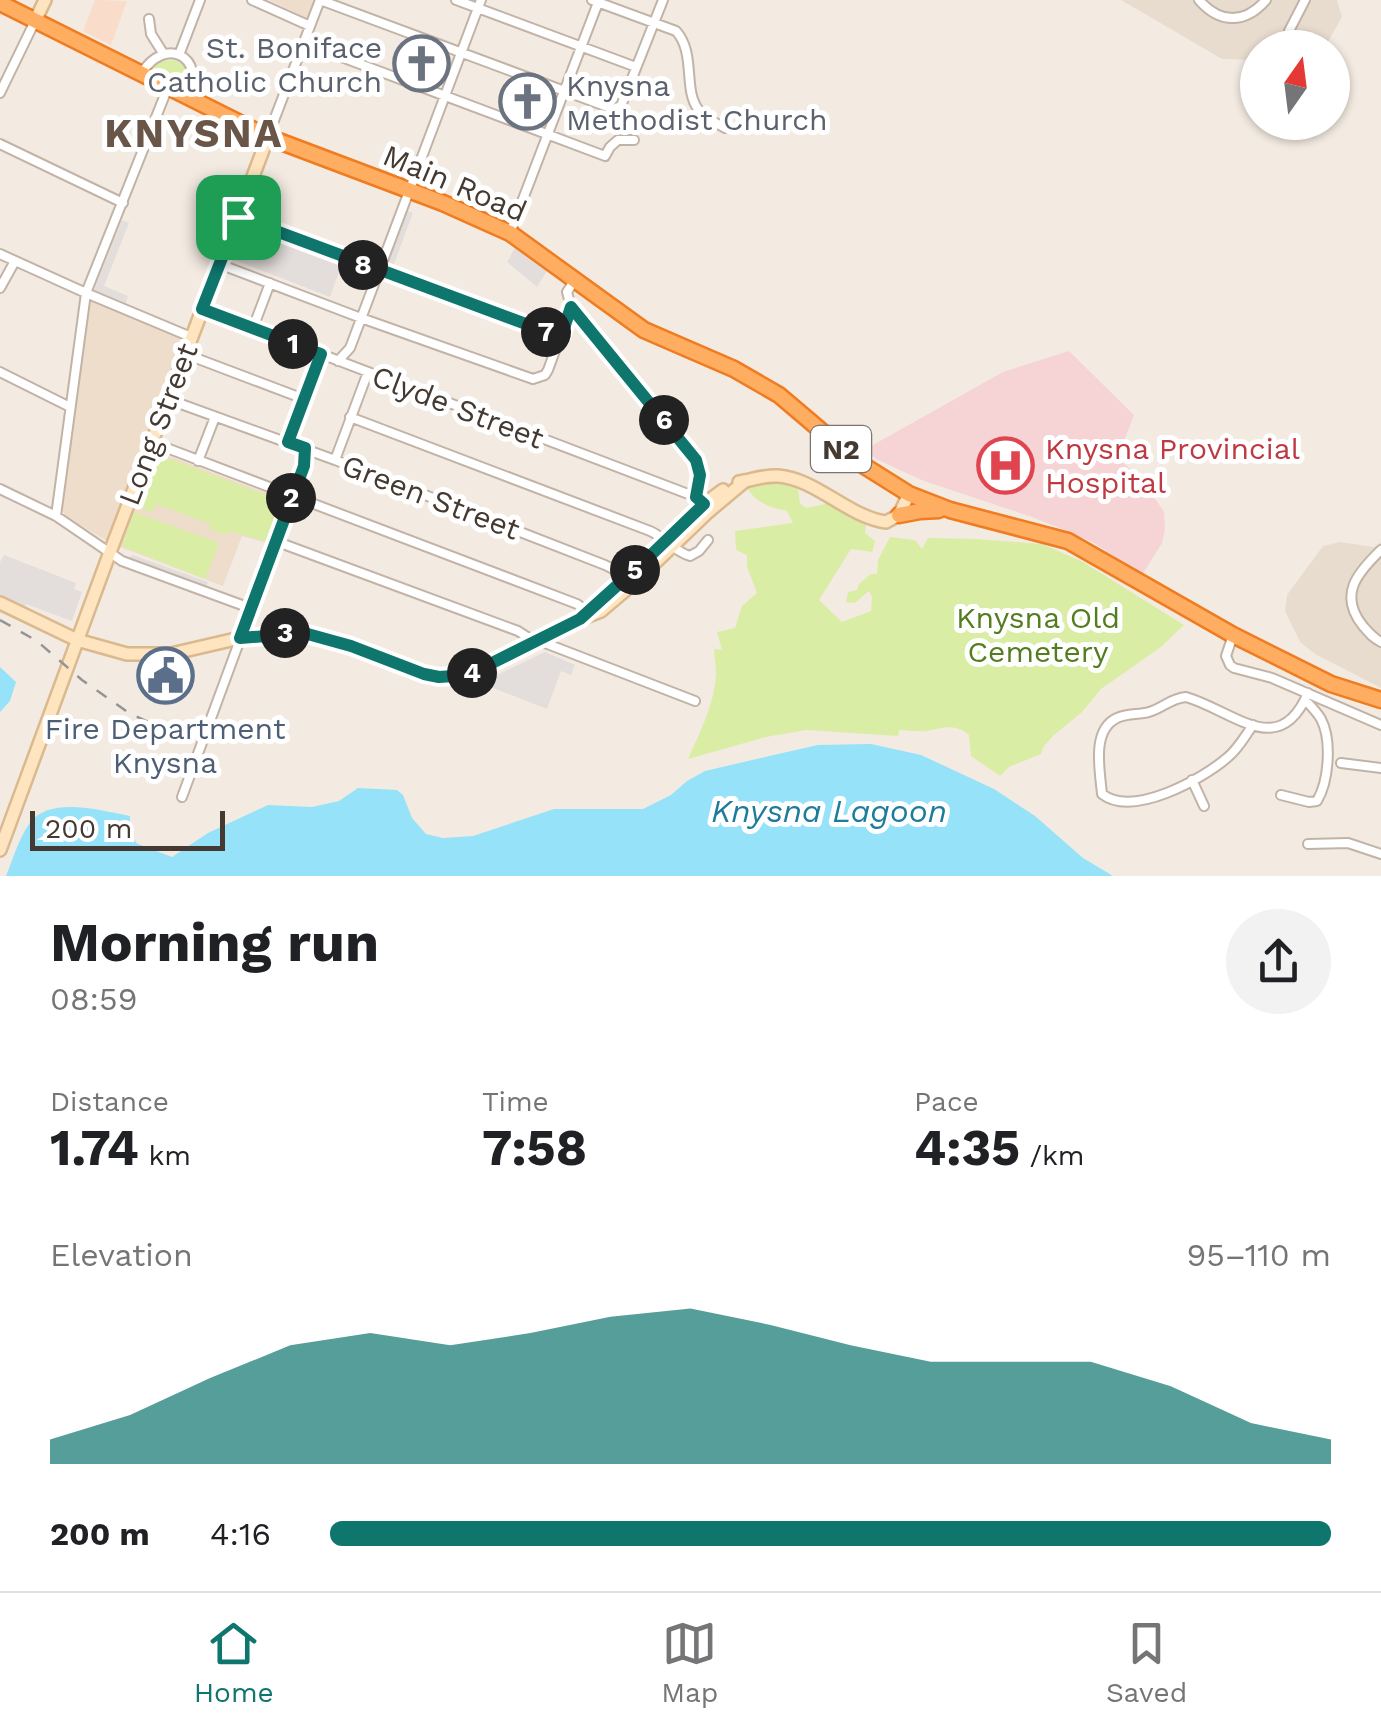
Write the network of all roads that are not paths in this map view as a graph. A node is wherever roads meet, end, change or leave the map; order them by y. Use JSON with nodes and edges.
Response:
{"nodes":[{"id":1,"x":45,"y":0,"type":"edge"},
{"id":2,"x":200,"y":0,"type":"edge"},
{"id":3,"x":252,"y":0,"type":"edge"},
{"id":4,"x":320,"y":0,"type":"edge"},
{"id":5,"x":456,"y":0,"type":"edge"},
{"id":6,"x":663,"y":0,"type":"edge"},
{"id":7,"x":1199,"y":0,"type":"edge"},
{"id":8,"x":1266,"y":0,"type":"edge"},
{"id":9,"x":1304,"y":0,"type":"edge"},
{"id":10,"x":596,"y":1,"type":"edge"},
{"id":11,"x":0,"y":3,"type":"edge"},
{"id":12,"x":480,"y":4,"type":"edge"},
{"id":13,"x":149,"y":19,"type":"dead end"},
{"id":14,"x":34,"y":21,"type":"junction"},
{"id":15,"x":654,"y":23,"type":"junction"},
{"id":16,"x":310,"y":26,"type":"junction"},
{"id":17,"x":1289,"y":30,"type":"edge"},
{"id":18,"x":304,"y":43,"type":"junction"},
{"id":19,"x":581,"y":48,"type":"junction"},
{"id":20,"x":163,"y":53,"type":"junction"},
{"id":21,"x":460,"y":53,"type":"junction"},
{"id":22,"x":179,"y":55,"type":"junction"},
{"id":23,"x":636,"y":68,"type":"junction"},
{"id":24,"x":141,"y":74,"type":"junction"},
{"id":25,"x":168,"y":87,"type":"junction"},
{"id":26,"x":564,"y":92,"type":"junction"},
{"id":27,"x":0,"y":93,"type":"edge"},
{"id":28,"x":444,"y":94,"type":"junction"},
{"id":29,"x":189,"y":97,"type":"junction"},
{"id":30,"x":724,"y":128,"type":"dead end"},
{"id":31,"x":546,"y":134,"type":"junction"},
{"id":32,"x":268,"y":137,"type":"junction"},
{"id":33,"x":634,"y":140,"type":"dead end"},
{"id":34,"x":0,"y":144,"type":"edge"},
{"id":35,"x":408,"y":190,"type":"junction"},
{"id":36,"x":123,"y":203,"type":"junction"},
{"id":37,"x":238,"y":217,"type":"junction"},
{"id":38,"x":510,"y":233,"type":"junction"},
{"id":39,"x":0,"y":254,"type":"edge"},
{"id":40,"x":15,"y":261,"type":"junction"},
{"id":41,"x":220,"y":264,"type":"junction"},
{"id":42,"x":4,"y":270,"type":"edge"},
{"id":43,"x":378,"y":270,"type":"junction"},
{"id":44,"x":575,"y":279,"type":"junction"},
{"id":45,"x":270,"y":284,"type":"junction"},
{"id":46,"x":0,"y":288,"type":"edge"},
{"id":47,"x":86,"y":294,"type":"junction"},
{"id":48,"x":571,"y":307,"type":"junction"},
{"id":49,"x":202,"y":309,"type":"junction"},
{"id":50,"x":362,"y":318,"type":"junction"},
{"id":51,"x":253,"y":328,"type":"junction"},
{"id":52,"x":191,"y":337,"type":"junction"},
{"id":53,"x":561,"y":337,"type":"junction"},
{"id":54,"x":350,"y":348,"type":"junction"},
{"id":55,"x":184,"y":354,"type":"junction"},
{"id":56,"x":321,"y":354,"type":"junction"},
{"id":57,"x":338,"y":361,"type":"junction"},
{"id":58,"x":352,"y":366,"type":"junction"},
{"id":59,"x":0,"y":372,"type":"edge"},
{"id":60,"x":368,"y":372,"type":"junction"},
{"id":61,"x":168,"y":399,"type":"junction"},
{"id":62,"x":304,"y":399,"type":"junction"},
{"id":63,"x":70,"y":407,"type":"junction"},
{"id":64,"x":215,"y":417,"type":"junction"},
{"id":65,"x":350,"y":417,"type":"junction"},
{"id":66,"x":151,"y":442,"type":"junction"},
{"id":67,"x":288,"y":442,"type":"junction"},
{"id":68,"x":305,"y":448,"type":"junction"},
{"id":69,"x":318,"y":454,"type":"junction"},
{"id":70,"x":334,"y":460,"type":"junction"},
{"id":71,"x":198,"y":461,"type":"junction"},
{"id":72,"x":304,"y":466,"type":"junction"},
{"id":73,"x":0,"y":488,"type":"edge"},
{"id":74,"x":910,"y":494,"type":"junction"},
{"id":75,"x":292,"y":496,"type":"junction"},
{"id":76,"x":703,"y":504,"type":"junction"},
{"id":77,"x":950,"y":510,"type":"junction"},
{"id":78,"x":899,"y":515,"type":"junction"},
{"id":79,"x":56,"y":516,"type":"junction"},
{"id":80,"x":708,"y":540,"type":"dead end"},
{"id":81,"x":275,"y":541,"type":"junction"},
{"id":82,"x":669,"y":543,"type":"junction"},
{"id":83,"x":1381,"y":550,"type":"edge"},
{"id":84,"x":110,"y":552,"type":"junction"},
{"id":85,"x":631,"y":580,"type":"junction"},
{"id":86,"x":0,"y":603,"type":"edge"},
{"id":87,"x":250,"y":608,"type":"junction"},
{"id":88,"x":586,"y":615,"type":"junction"},
{"id":89,"x":554,"y":632,"type":"junction"},
{"id":90,"x":1233,"y":635,"type":"junction"},
{"id":91,"x":240,"y":638,"type":"junction"},
{"id":92,"x":77,"y":640,"type":"junction"},
{"id":93,"x":534,"y":641,"type":"junction"},
{"id":94,"x":1381,"y":642,"type":"edge"},
{"id":95,"x":556,"y":647,"type":"junction"},
{"id":96,"x":1306,"y":697,"type":"junction"},
{"id":97,"x":695,"y":700,"type":"dead end"},
{"id":98,"x":1381,"y":700,"type":"edge"},
{"id":99,"x":1253,"y":725,"type":"junction"},
{"id":100,"x":1381,"y":725,"type":"edge"},
{"id":101,"x":1341,"y":763,"type":"dead end"},
{"id":102,"x":1381,"y":768,"type":"edge"},
{"id":103,"x":1192,"y":780,"type":"junction"},
{"id":104,"x":1281,"y":795,"type":"dead end"},
{"id":105,"x":182,"y":798,"type":"dead end"},
{"id":106,"x":1204,"y":806,"type":"dead end"},
{"id":107,"x":1308,"y":844,"type":"dead end"},
{"id":108,"x":0,"y":850,"type":"edge"},
{"id":109,"x":1381,"y":854,"type":"edge"}],
"edges":[{"from":1,"to":14,"type":"street"},
{"from":2,"to":22,"type":"street"},
{"from":3,"to":16,"type":"street"},
{"from":4,"to":16,"type":"street","name":"Long Street"},
{"from":4,"to":21,"type":"street"},
{"from":5,"to":12,"type":"street"},
{"from":6,"to":15,"type":"street"},
{"from":7,"to":8,"type":"street"},
{"from":9,"to":17,"type":"street"},
{"from":10,"to":15,"type":"street"},
{"from":10,"to":19,"type":"street"},
{"from":11,"to":14,"type":"highway","name":"Main Road","number":"N2"},
{"from":12,"to":19,"type":"street"},
{"from":12,"to":21,"type":"street"},
{"from":13,"to":20,"type":"street"},
{"from":14,"to":24,"type":"highway","name":"Main Road","number":"N2"},
{"from":14,"to":27,"type":"street"},
{"from":15,"to":23,"type":"street"},
{"from":15,"to":30,"type":"street"},
{"from":16,"to":18,"type":"street","name":"Long Street"},
{"from":18,"to":28,"type":"street"},
{"from":18,"to":32,"type":"street","name":"Long Street"},
{"from":19,"to":23,"type":"street"},
{"from":19,"to":26,"type":"street"},
{"from":20,"to":22,"type":"street"},
{"from":20,"to":24,"type":"street"},
{"from":21,"to":26,"type":"street"},
{"from":21,"to":28,"type":"street"},
{"from":22,"to":29,"type":"street"},
{"from":23,"to":26,"type":"street"},
{"from":24,"to":25,"type":"highway","name":"Main Road","number":"N2"},
{"from":25,"to":29,"type":"highway","name":"Main Road","number":"N2"},
{"from":25,"to":36,"type":"street"},
{"from":26,"to":31,"type":"street"},
{"from":28,"to":31,"type":"street"},
{"from":28,"to":35,"type":"street"},
{"from":29,"to":32,"type":"highway","name":"Main Road","number":"N2"},
{"from":31,"to":33,"type":"street"},
{"from":31,"to":38,"type":"street"},
{"from":32,"to":35,"type":"highway","name":"Main Road","number":"N2"},
{"from":32,"to":37,"type":"street","name":"Long Street"},
{"from":34,"to":36,"type":"street"},
{"from":35,"to":38,"type":"highway","name":"Main Road","number":"N2"},
{"from":35,"to":43,"type":"street"},
{"from":36,"to":47,"type":"street"},
{"from":37,"to":41,"type":"street","name":"Long Street"},
{"from":37,"to":43,"type":"street"},
{"from":38,"to":44,"type":"highway","name":"Main Road","number":"N2"},
{"from":39,"to":40,"type":"street"},
{"from":40,"to":42,"type":"street"},
{"from":40,"to":47,"type":"street"},
{"from":41,"to":45,"type":"street"},
{"from":41,"to":49,"type":"street","name":"Long Street"},
{"from":42,"to":46,"type":"street"},
{"from":43,"to":50,"type":"street"},
{"from":43,"to":53,"type":"street"},
{"from":44,"to":48,"type":"street"},
{"from":44,"to":74,"type":"highway","name":"Main Road","number":"N2"},
{"from":45,"to":50,"type":"street"},
{"from":45,"to":51,"type":"street"},
{"from":47,"to":52,"type":"street"},
{"from":47,"to":63,"type":"street"},
{"from":48,"to":53,"type":"street"},
{"from":48,"to":76,"type":"street"},
{"from":49,"to":51,"type":"street","name":"Clyde Street"},
{"from":49,"to":52,"type":"street","name":"Long Street"},
{"from":50,"to":53,"type":"street"},
{"from":50,"to":54,"type":"street"},
{"from":51,"to":56,"type":"street","name":"Clyde Street"},
{"from":52,"to":55,"type":"street","name":"Long Street"},
{"from":54,"to":57,"type":"street"},
{"from":54,"to":58,"type":"street"},
{"from":55,"to":61,"type":"street","name":"Long Street"},
{"from":55,"to":62,"type":"street"},
{"from":56,"to":57,"type":"street","name":"Clyde Street"},
{"from":56,"to":62,"type":"street"},
{"from":57,"to":58,"type":"street","name":"Clyde Street"},
{"from":58,"to":60,"type":"street","name":"Clyde Street"},
{"from":59,"to":63,"type":"street"},
{"from":60,"to":65,"type":"street"},
{"from":60,"to":76,"type":"street","name":"Clyde Street"},
{"from":61,"to":64,"type":"street","name":"Green Street"},
{"from":61,"to":66,"type":"street","name":"Long Street"},
{"from":62,"to":67,"type":"street"},
{"from":63,"to":79,"type":"street"},
{"from":64,"to":67,"type":"street","name":"Green Street"},
{"from":64,"to":71,"type":"street"},
{"from":65,"to":70,"type":"street"},
{"from":65,"to":82,"type":"street"},
{"from":66,"to":71,"type":"street"},
{"from":66,"to":84,"type":"street","name":"Long Street"},
{"from":67,"to":68,"type":"street","name":"Green Street"},
{"from":68,"to":69,"type":"street","name":"Green Street"},
{"from":68,"to":72,"type":"street"},
{"from":69,"to":70,"type":"street","name":"Green Street"},
{"from":69,"to":72,"type":"street"},
{"from":70,"to":85,"type":"street","name":"Green Street"},
{"from":71,"to":75,"type":"street"},
{"from":72,"to":75,"type":"street"},
{"from":73,"to":79,"type":"street"},
{"from":74,"to":77,"type":"highway","number":"N2"},
{"from":74,"to":78,"type":"street"},
{"from":75,"to":81,"type":"street"},
{"from":75,"to":88,"type":"street"},
{"from":76,"to":78,"type":"street"},
{"from":76,"to":82,"type":"street"},
{"from":77,"to":78,"type":"highway"},
{"from":77,"to":90,"type":"highway","number":"N2"},
{"from":79,"to":84,"type":"street"},
{"from":80,"to":82,"type":"street"},
{"from":81,"to":87,"type":"street"},
{"from":81,"to":93,"type":"street"},
{"from":82,"to":85,"type":"street"},
{"from":83,"to":94,"type":"street"},
{"from":84,"to":87,"type":"street"},
{"from":84,"to":92,"type":"street","name":"Long Street"},
{"from":85,"to":88,"type":"street"},
{"from":86,"to":92,"type":"street"},
{"from":87,"to":91,"type":"street"},
{"from":88,"to":89,"type":"street"},
{"from":89,"to":93,"type":"street"},
{"from":89,"to":95,"type":"street"},
{"from":90,"to":96,"type":"street"},
{"from":90,"to":98,"type":"highway","number":"N2"},
{"from":91,"to":92,"type":"street"},
{"from":91,"to":93,"type":"street"},
{"from":91,"to":105,"type":"street"},
{"from":92,"to":108,"type":"street","name":"Long Street"},
{"from":93,"to":95,"type":"street"},
{"from":95,"to":97,"type":"street"},
{"from":96,"to":99,"type":"street"},
{"from":96,"to":100,"type":"street"},
{"from":96,"to":104,"type":"street"},
{"from":99,"to":103,"type":"street"},
{"from":99,"to":103,"type":"street"},
{"from":101,"to":102,"type":"street"},
{"from":103,"to":106,"type":"street"},
{"from":107,"to":109,"type":"street"}]}
